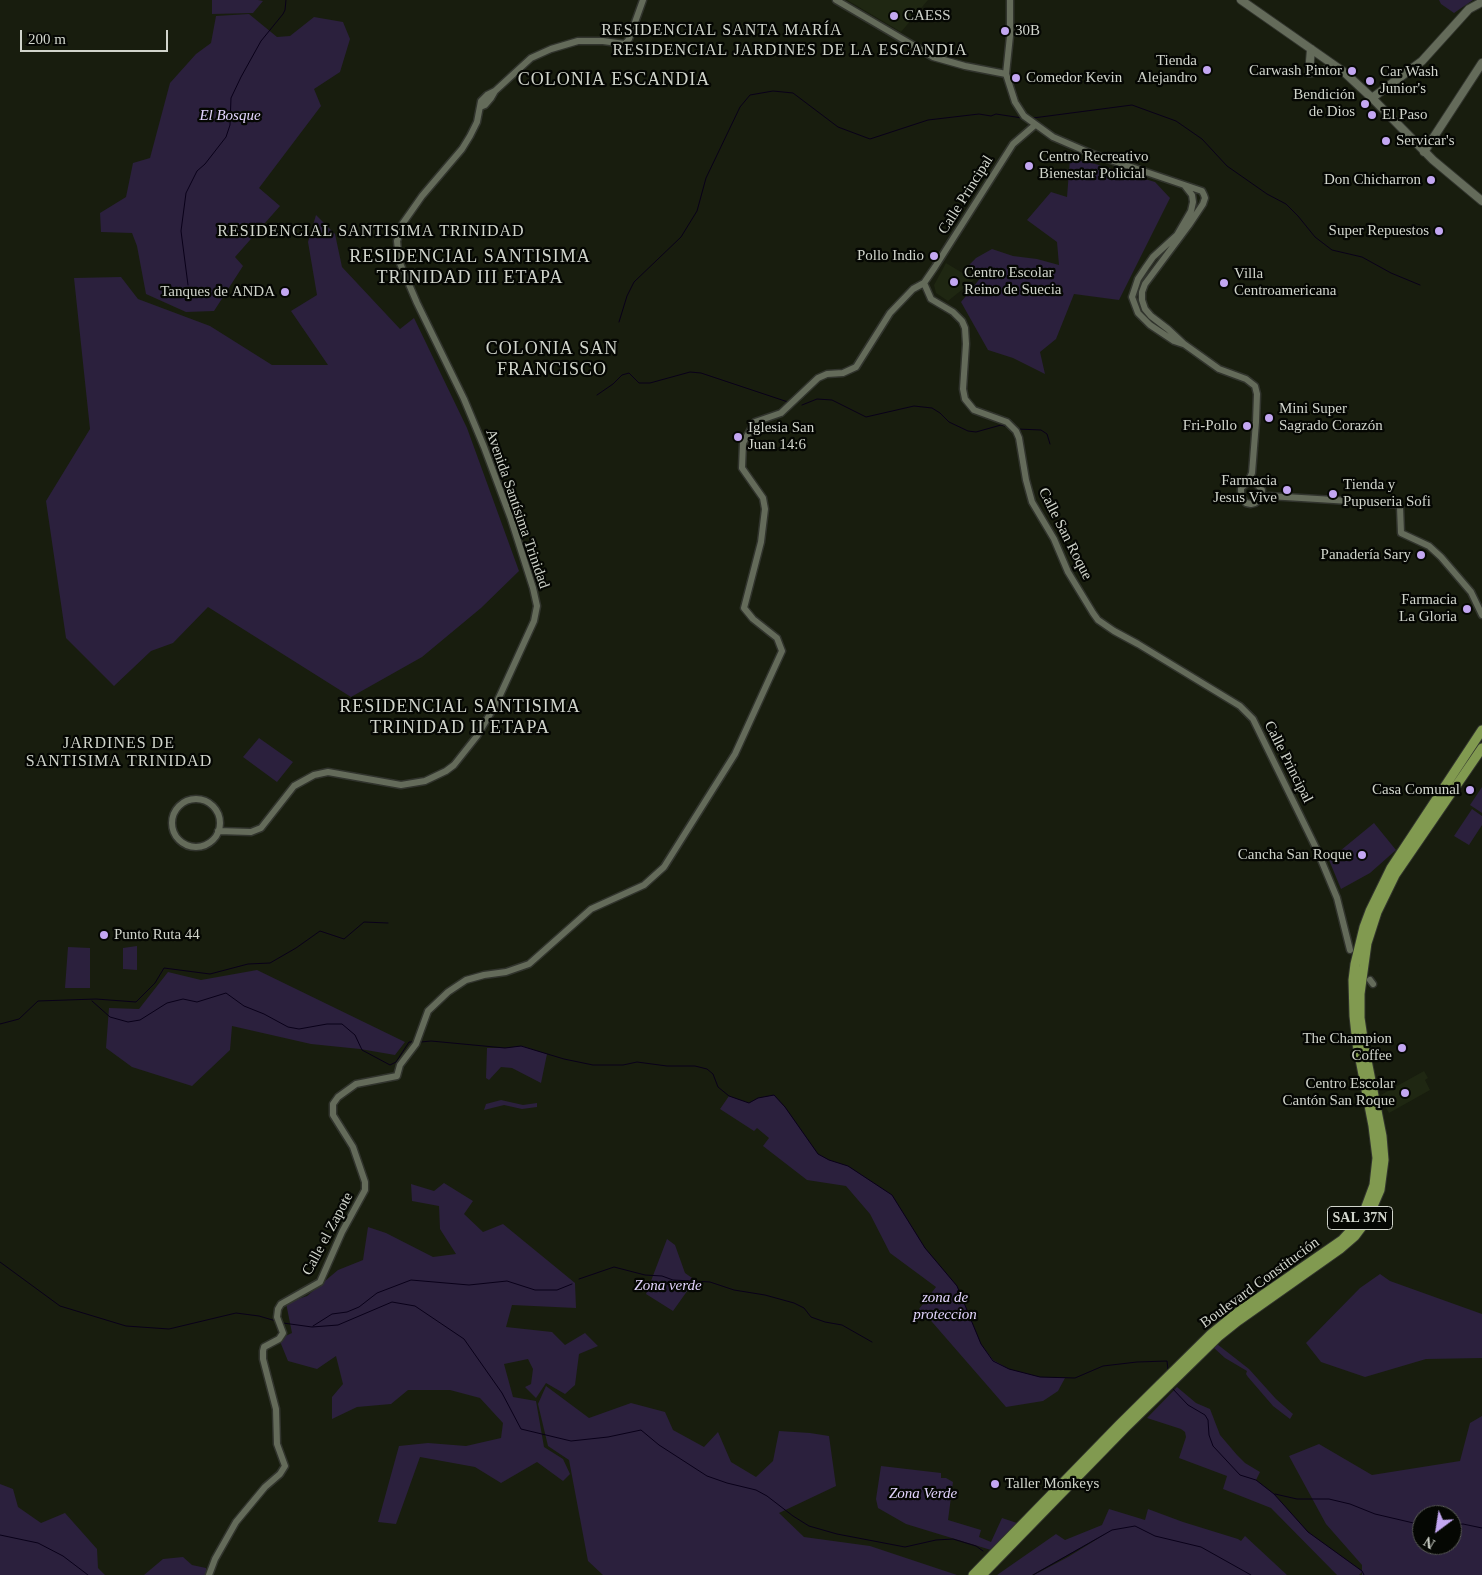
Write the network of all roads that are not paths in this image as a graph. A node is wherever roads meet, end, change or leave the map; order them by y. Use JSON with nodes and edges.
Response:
{"nodes":[{"id":1,"x":643,"y":0,"type":"edge"},
{"id":2,"x":836,"y":0,"type":"edge"},
{"id":3,"x":1010,"y":0,"type":"edge"},
{"id":4,"x":1241,"y":0,"type":"edge"},
{"id":5,"x":1482,"y":2,"type":"edge"},
{"id":6,"x":1310,"y":49,"type":"junction"},
{"id":7,"x":1482,"y":63,"type":"edge"},
{"id":8,"x":1338,"y":68,"type":"junction"},
{"id":9,"x":1006,"y":74,"type":"junction"},
{"id":10,"x":1372,"y":98,"type":"junction"},
{"id":11,"x":1035,"y":125,"type":"junction"},
{"id":12,"x":1424,"y":152,"type":"junction"},
{"id":13,"x":1184,"y":185,"type":"junction"},
{"id":14,"x":1482,"y":201,"type":"edge"},
{"id":15,"x":924,"y":283,"type":"junction"},
{"id":16,"x":1164,"y":325,"type":"junction"},
{"id":17,"x":1160,"y":332,"type":"junction"},
{"id":18,"x":1184,"y":344,"type":"junction"},
{"id":19,"x":1252,"y":473,"type":"junction"},
{"id":20,"x":1248,"y":482,"type":"junction"},
{"id":21,"x":1256,"y":483,"type":"junction"},
{"id":22,"x":1262,"y":490,"type":"junction"},
{"id":23,"x":1269,"y":496,"type":"junction"},
{"id":24,"x":1261,"y":498,"type":"junction"},
{"id":25,"x":1088,"y":604,"type":"joint"},
{"id":26,"x":1482,"y":615,"type":"edge"},
{"id":27,"x":1482,"y":730,"type":"edge"},
{"id":28,"x":1482,"y":748,"type":"edge"},
{"id":29,"x":218,"y":831,"type":"junction"},
{"id":30,"x":1350,"y":950,"type":"dead end"},
{"id":31,"x":397,"y":1076,"type":"joint"},
{"id":32,"x":209,"y":1575,"type":"edge"},
{"id":33,"x":973,"y":1575,"type":"edge"},
{"id":34,"x":982,"y":1575,"type":"edge"}],
"edges":[{"from":1,"to":29,"type":"street","name":"Avenida Santísima Trinidad"},
{"from":2,"to":9,"type":"street"},
{"from":3,"to":9,"type":"street"},
{"from":4,"to":6,"type":"main road"},
{"from":5,"to":10,"type":"main road"},
{"from":6,"to":8,"type":"main road"},
{"from":6,"to":8,"type":"main road"},
{"from":7,"to":12,"type":"main road"},
{"from":8,"to":10,"type":"main road"},
{"from":9,"to":11,"type":"street"},
{"from":10,"to":12,"type":"main road"},
{"from":11,"to":13,"type":"street"},
{"from":11,"to":15,"type":"street","name":"Calle Principal"},
{"from":12,"to":14,"type":"main road"},
{"from":13,"to":16,"type":"street"},
{"from":13,"to":17,"type":"street"},
{"from":15,"to":25,"type":"street","name":"Calle San Roque"},
{"from":15,"to":31,"type":"street","name":"Calle Principal"},
{"from":16,"to":17,"type":"street"},
{"from":16,"to":18,"type":"street"},
{"from":17,"to":18,"type":"street"},
{"from":18,"to":19,"type":"street"},
{"from":19,"to":20,"type":"street"},
{"from":19,"to":21,"type":"street"},
{"from":20,"to":21,"type":"street"},
{"from":20,"to":24,"type":"street"},
{"from":21,"to":22,"type":"street"},
{"from":22,"to":23,"type":"street"},
{"from":22,"to":24,"type":"street"},
{"from":23,"to":24,"type":"street"},
{"from":23,"to":26,"type":"street"},
{"from":25,"to":30,"type":"street","name":"Calle Principal"},
{"from":27,"to":33,"type":"highway","name":"Boulevard Constitución","number":"SAL 37N"},
{"from":28,"to":34,"type":"highway","name":"Boulevard Constitución","number":"SAL 37N"},
{"from":29,"to":29,"type":"street"},
{"from":31,"to":32,"type":"street","name":"Calle el Zapote"}]}
